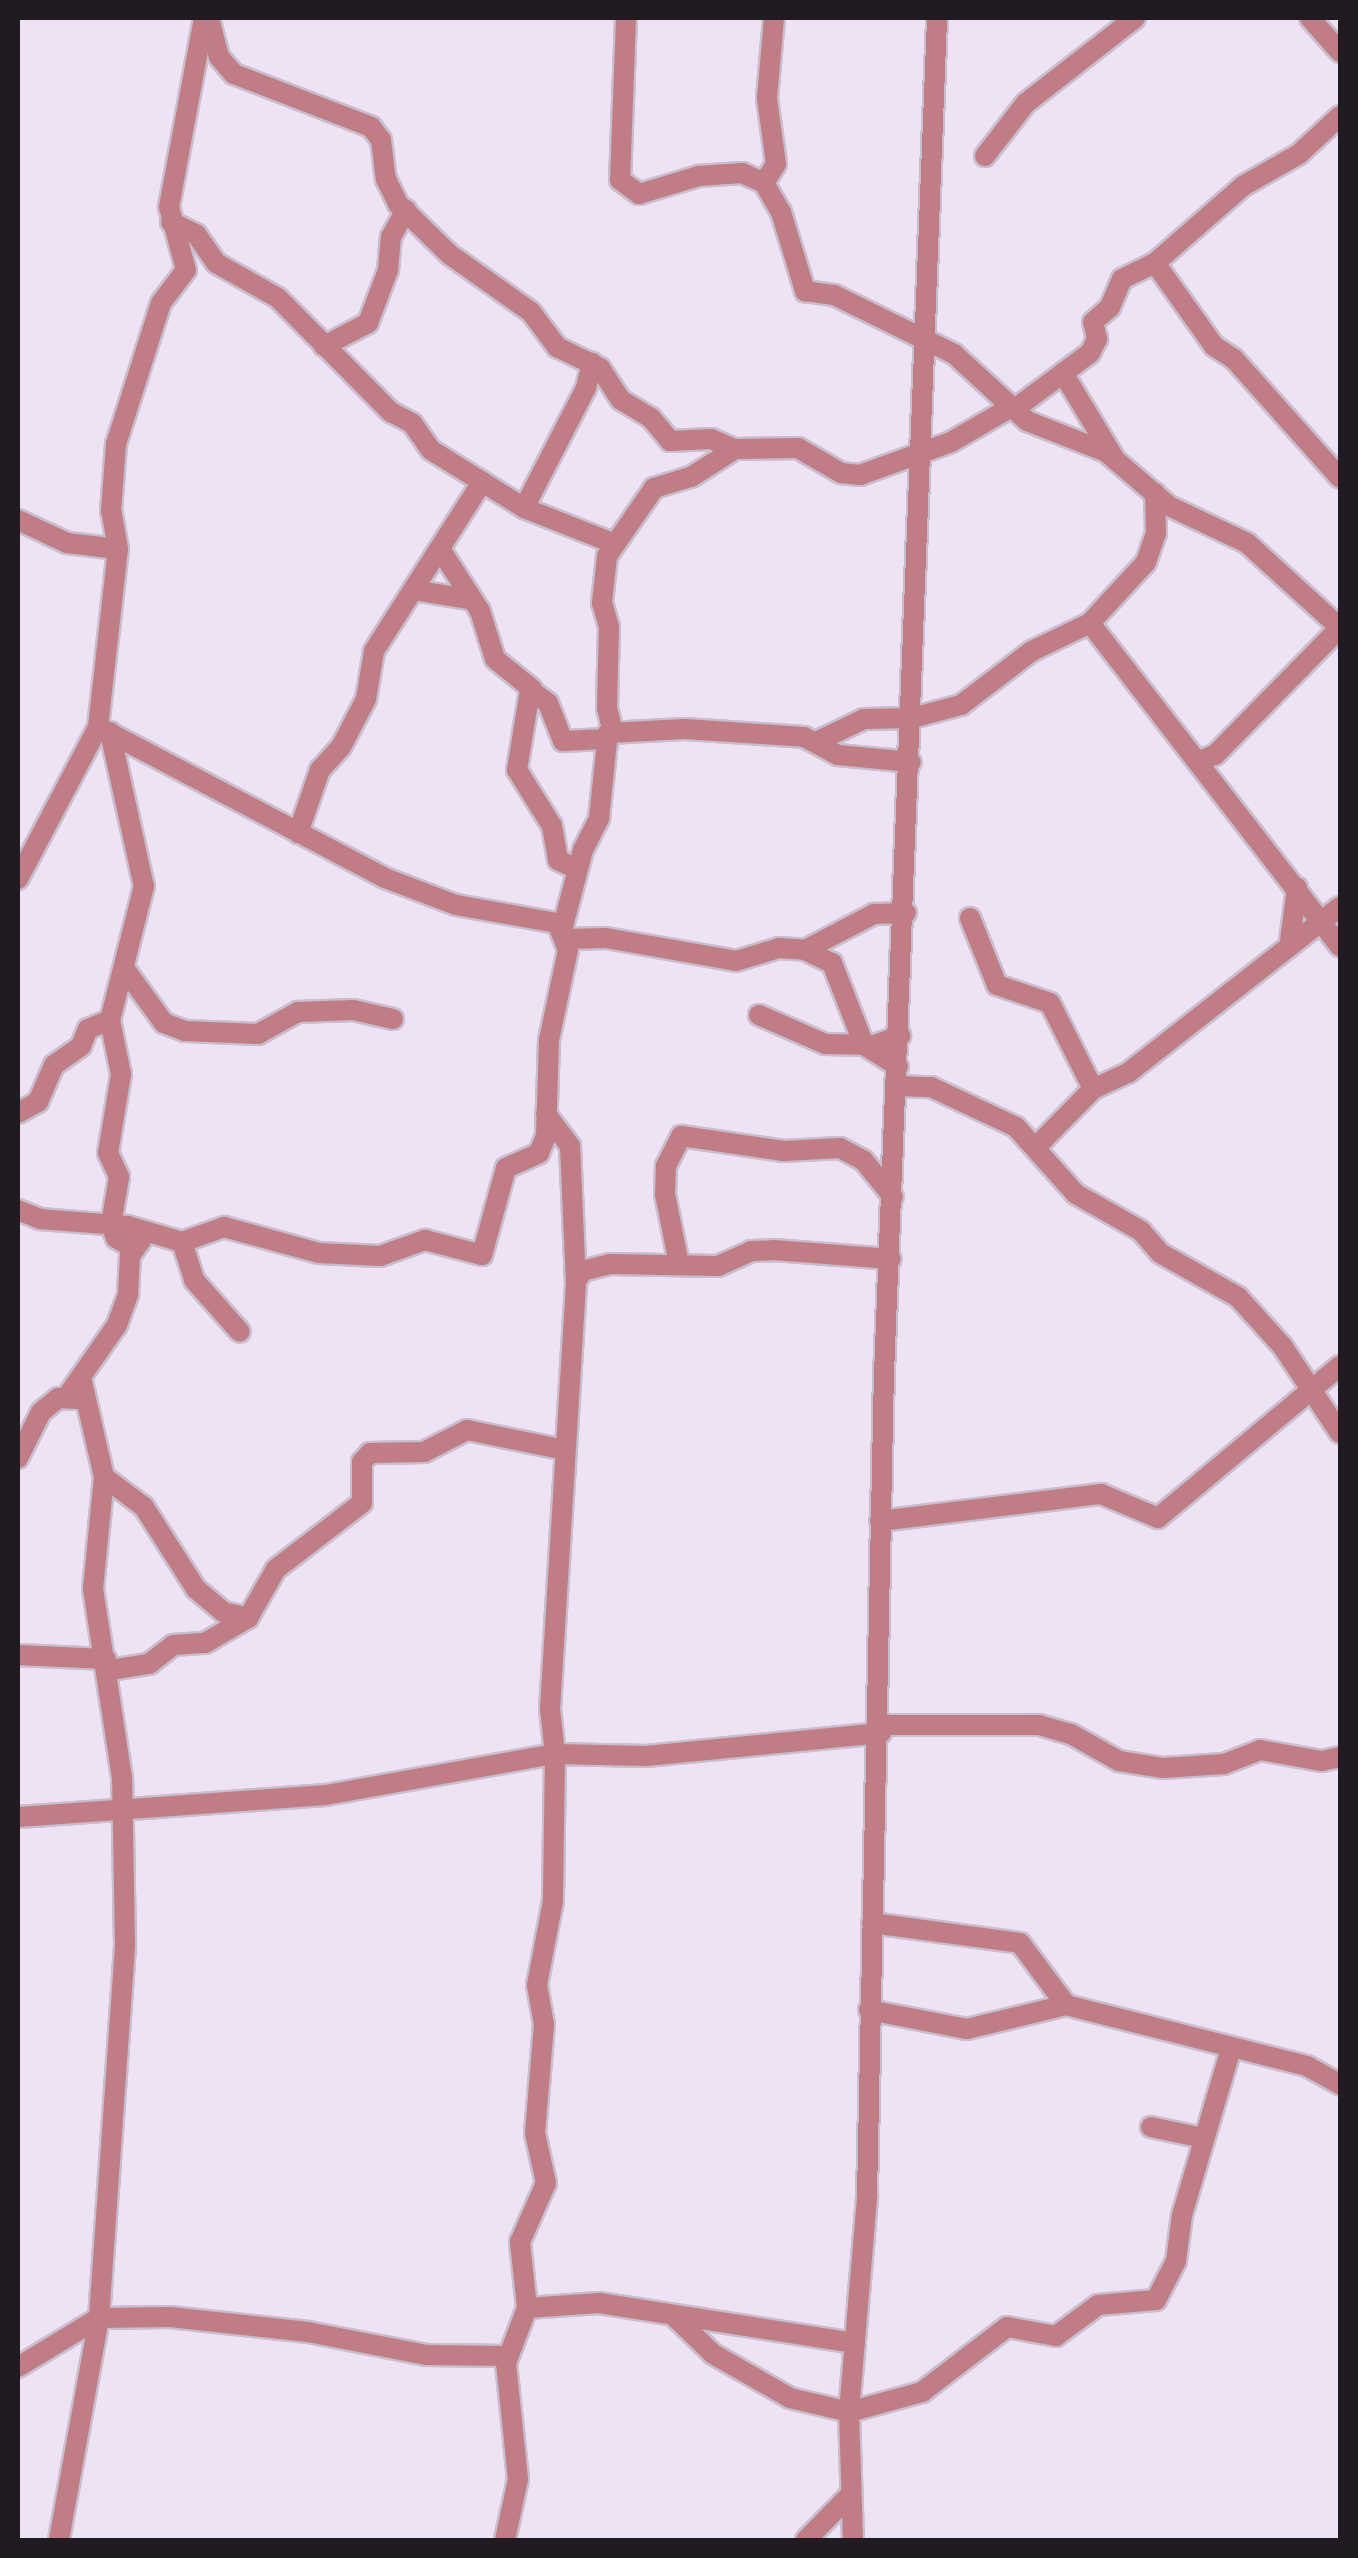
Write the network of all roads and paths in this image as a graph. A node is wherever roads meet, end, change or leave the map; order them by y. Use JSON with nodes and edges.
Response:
{"nodes":[{"id":1,"x":207,"y":18,"type":"edge"},
{"id":2,"x":626,"y":18,"type":"edge"},
{"id":3,"x":774,"y":18,"type":"edge"},
{"id":4,"x":936,"y":18,"type":"edge"},
{"id":5,"x":1134,"y":18,"type":"edge"},
{"id":6,"x":1310,"y":18,"type":"edge"},
{"id":7,"x":1340,"y":52,"type":"edge"},
{"id":8,"x":1340,"y":116,"type":"edge"},
{"id":9,"x":985,"y":156,"type":"dead end"},
{"id":10,"x":764,"y":183,"type":"junction"},
{"id":11,"x":406,"y":210,"type":"junction"},
{"id":12,"x":170,"y":222,"type":"junction"},
{"id":13,"x":1155,"y":263,"type":"junction"},
{"id":14,"x":924,"y":343,"type":"junction"},
{"id":15,"x":324,"y":346,"type":"junction"},
{"id":16,"x":592,"y":363,"type":"junction"},
{"id":17,"x":1063,"y":372,"type":"junction"},
{"id":18,"x":1015,"y":407,"type":"junction"},
{"id":19,"x":734,"y":449,"type":"junction"},
{"id":20,"x":921,"y":456,"type":"junction"},
{"id":21,"x":1114,"y":458,"type":"junction"},
{"id":22,"x":1340,"y":478,"type":"edge"},
{"id":23,"x":482,"y":482,"type":"junction"},
{"id":24,"x":1156,"y":493,"type":"junction"},
{"id":25,"x":524,"y":508,"type":"junction"},
{"id":26,"x":18,"y":520,"type":"edge"},
{"id":27,"x":613,"y":543,"type":"junction"},
{"id":28,"x":107,"y":546,"type":"junction"},
{"id":29,"x":440,"y":548,"type":"junction"},
{"id":30,"x":414,"y":590,"type":"junction"},
{"id":31,"x":468,"y":599,"type":"junction"},
{"id":32,"x":1090,"y":623,"type":"junction"},
{"id":33,"x":1340,"y":628,"type":"edge"},
{"id":34,"x":532,"y":689,"type":"junction"},
{"id":35,"x":912,"y":718,"type":"junction"},
{"id":36,"x":104,"y":729,"type":"junction"},
{"id":37,"x":609,"y":736,"type":"junction"},
{"id":38,"x":563,"y":740,"type":"junction"},
{"id":39,"x":818,"y":741,"type":"junction"},
{"id":40,"x":518,"y":750,"type":"junction"},
{"id":41,"x":1207,"y":758,"type":"junction"},
{"id":42,"x":911,"y":762,"type":"junction"},
{"id":43,"x":298,"y":833,"type":"junction"},
{"id":44,"x":578,"y":869,"type":"junction"},
{"id":45,"x":18,"y":878,"type":"edge"},
{"id":46,"x":1297,"y":888,"type":"junction"},
{"id":47,"x":1340,"y":908,"type":"edge"},
{"id":48,"x":906,"y":913,"type":"junction"},
{"id":49,"x":970,"y":918,"type":"dead end"},
{"id":50,"x":1324,"y":923,"type":"junction"},
{"id":51,"x":564,"y":934,"type":"junction"},
{"id":52,"x":1290,"y":941,"type":"junction"},
{"id":53,"x":1340,"y":947,"type":"edge"},
{"id":54,"x":805,"y":950,"type":"junction"},
{"id":55,"x":124,"y":968,"type":"junction"},
{"id":56,"x":759,"y":1016,"type":"dead end"},
{"id":57,"x":394,"y":1019,"type":"dead end"},
{"id":58,"x":110,"y":1020,"type":"junction"},
{"id":59,"x":900,"y":1036,"type":"junction"},
{"id":60,"x":864,"y":1045,"type":"junction"},
{"id":61,"x":897,"y":1076,"type":"junction"},
{"id":62,"x":1093,"y":1089,"type":"junction"},
{"id":63,"x":18,"y":1113,"type":"edge"},
{"id":64,"x":546,"y":1114,"type":"junction"},
{"id":65,"x":1038,"y":1145,"type":"junction"},
{"id":66,"x":893,"y":1197,"type":"junction"},
{"id":67,"x":18,"y":1210,"type":"edge"},
{"id":68,"x":111,"y":1225,"type":"junction"},
{"id":69,"x":140,"y":1242,"type":"junction"},
{"id":70,"x":182,"y":1242,"type":"junction"},
{"id":71,"x":891,"y":1259,"type":"junction"},
{"id":72,"x":679,"y":1264,"type":"junction"},
{"id":73,"x":576,"y":1282,"type":"junction"},
{"id":74,"x":240,"y":1332,"type":"dead end"},
{"id":75,"x":1340,"y":1366,"type":"edge"},
{"id":76,"x":85,"y":1388,"type":"junction"},
{"id":77,"x":1313,"y":1389,"type":"junction"},
{"id":78,"x":1340,"y":1433,"type":"edge"},
{"id":79,"x":565,"y":1450,"type":"junction"},
{"id":80,"x":18,"y":1458,"type":"edge"},
{"id":81,"x":104,"y":1477,"type":"junction"},
{"id":82,"x":880,"y":1521,"type":"junction"},
{"id":83,"x":248,"y":1618,"type":"junction"},
{"id":84,"x":18,"y":1656,"type":"edge"},
{"id":85,"x":108,"y":1665,"type":"junction"},
{"id":86,"x":881,"y":1729,"type":"junction"},
{"id":87,"x":554,"y":1754,"type":"junction"},
{"id":88,"x":1340,"y":1757,"type":"edge"},
{"id":89,"x":122,"y":1810,"type":"junction"},
{"id":90,"x":18,"y":1817,"type":"edge"},
{"id":91,"x":872,"y":1923,"type":"junction"},
{"id":92,"x":1066,"y":2005,"type":"junction"},
{"id":93,"x":869,"y":2010,"type":"junction"},
{"id":94,"x":1231,"y":2048,"type":"junction"},
{"id":95,"x":1340,"y":2084,"type":"edge"},
{"id":96,"x":1151,"y":2126,"type":"dead end"},
{"id":97,"x":1203,"y":2138,"type":"junction"},
{"id":98,"x":527,"y":2308,"type":"junction"},
{"id":99,"x":674,"y":2316,"type":"junction"},
{"id":100,"x":99,"y":2318,"type":"junction"},
{"id":101,"x":855,"y":2343,"type":"junction"},
{"id":102,"x":507,"y":2356,"type":"junction"},
{"id":103,"x":18,"y":2367,"type":"edge"},
{"id":104,"x":849,"y":2412,"type":"junction"},
{"id":105,"x":850,"y":2496,"type":"junction"},
{"id":106,"x":60,"y":2540,"type":"edge"},
{"id":107,"x":506,"y":2540,"type":"edge"},
{"id":108,"x":806,"y":2540,"type":"edge"},
{"id":109,"x":853,"y":2540,"type":"edge"}],
"edges":[{"from":1,"to":11,"type":"street"},
{"from":1,"to":12,"type":"street"},
{"from":2,"to":10,"type":"street"},
{"from":3,"to":10,"type":"street"},
{"from":4,"to":14,"type":"street"},
{"from":5,"to":9,"type":"street"},
{"from":6,"to":7,"type":"street"},
{"from":8,"to":13,"type":"street"},
{"from":10,"to":14,"type":"street"},
{"from":11,"to":15,"type":"street"},
{"from":11,"to":16,"type":"street"},
{"from":12,"to":15,"type":"street"},
{"from":12,"to":28,"type":"street"},
{"from":13,"to":17,"type":"street"},
{"from":13,"to":22,"type":"street"},
{"from":14,"to":18,"type":"street"},
{"from":14,"to":20,"type":"street"},
{"from":15,"to":23,"type":"street"},
{"from":16,"to":19,"type":"street"},
{"from":16,"to":25,"type":"street"},
{"from":17,"to":18,"type":"street"},
{"from":17,"to":21,"type":"street"},
{"from":18,"to":20,"type":"street"},
{"from":18,"to":21,"type":"street"},
{"from":19,"to":20,"type":"street"},
{"from":19,"to":27,"type":"street"},
{"from":20,"to":35,"type":"street"},
{"from":21,"to":24,"type":"street"},
{"from":23,"to":25,"type":"street"},
{"from":23,"to":29,"type":"street"},
{"from":24,"to":32,"type":"street"},
{"from":24,"to":33,"type":"street"},
{"from":25,"to":27,"type":"street"},
{"from":26,"to":28,"type":"street"},
{"from":27,"to":37,"type":"street"},
{"from":28,"to":36,"type":"street"},
{"from":29,"to":30,"type":"street"},
{"from":29,"to":31,"type":"street"},
{"from":30,"to":31,"type":"street"},
{"from":30,"to":43,"type":"street"},
{"from":31,"to":34,"type":"street"},
{"from":32,"to":35,"type":"street"},
{"from":32,"to":41,"type":"street"},
{"from":33,"to":41,"type":"street"},
{"from":34,"to":38,"type":"street"},
{"from":34,"to":40,"type":"street"},
{"from":35,"to":39,"type":"street"},
{"from":35,"to":42,"type":"street"},
{"from":36,"to":43,"type":"street"},
{"from":36,"to":45,"type":"street"},
{"from":36,"to":55,"type":"street"},
{"from":37,"to":38,"type":"street"},
{"from":37,"to":39,"type":"street"},
{"from":37,"to":44,"type":"street"},
{"from":38,"to":40,"type":"street"},
{"from":39,"to":42,"type":"street"},
{"from":40,"to":44,"type":"street"},
{"from":41,"to":46,"type":"street"},
{"from":42,"to":48,"type":"street"},
{"from":43,"to":51,"type":"street"},
{"from":44,"to":51,"type":"street"},
{"from":46,"to":50,"type":"street"},
{"from":46,"to":52,"type":"street"},
{"from":47,"to":50,"type":"street"},
{"from":48,"to":54,"type":"street"},
{"from":48,"to":59,"type":"street"},
{"from":49,"to":62,"type":"street"},
{"from":50,"to":52,"type":"street"},
{"from":50,"to":53,"type":"street"},
{"from":51,"to":54,"type":"street"},
{"from":51,"to":64,"type":"street"},
{"from":52,"to":62,"type":"street"},
{"from":54,"to":60,"type":"street"},
{"from":55,"to":57,"type":"street"},
{"from":55,"to":58,"type":"street"},
{"from":56,"to":60,"type":"street"},
{"from":58,"to":63,"type":"street"},
{"from":58,"to":68,"type":"street"},
{"from":59,"to":60,"type":"street"},
{"from":59,"to":61,"type":"street"},
{"from":60,"to":61,"type":"street"},
{"from":61,"to":65,"type":"street"},
{"from":61,"to":66,"type":"street"},
{"from":62,"to":65,"type":"street"},
{"from":64,"to":70,"type":"street"},
{"from":64,"to":73,"type":"street"},
{"from":65,"to":77,"type":"street"},
{"from":66,"to":71,"type":"street"},
{"from":66,"to":72,"type":"street"},
{"from":67,"to":68,"type":"street"},
{"from":68,"to":69,"type":"street"},
{"from":69,"to":70,"type":"street"},
{"from":69,"to":76,"type":"street"},
{"from":70,"to":74,"type":"street"},
{"from":71,"to":72,"type":"street"},
{"from":71,"to":82,"type":"street"},
{"from":72,"to":73,"type":"street"},
{"from":73,"to":79,"type":"street"},
{"from":75,"to":77,"type":"street"},
{"from":76,"to":80,"type":"street"},
{"from":76,"to":81,"type":"street"},
{"from":77,"to":78,"type":"street"},
{"from":77,"to":82,"type":"street"},
{"from":79,"to":83,"type":"street"},
{"from":79,"to":87,"type":"street"},
{"from":81,"to":83,"type":"street"},
{"from":81,"to":85,"type":"street"},
{"from":82,"to":86,"type":"street"},
{"from":83,"to":85,"type":"street"},
{"from":84,"to":85,"type":"street"},
{"from":85,"to":89,"type":"street"},
{"from":86,"to":87,"type":"street"},
{"from":86,"to":88,"type":"street"},
{"from":86,"to":91,"type":"street"},
{"from":87,"to":89,"type":"street"},
{"from":87,"to":98,"type":"street"},
{"from":89,"to":90,"type":"street"},
{"from":89,"to":100,"type":"street"},
{"from":91,"to":92,"type":"street"},
{"from":91,"to":93,"type":"street"},
{"from":92,"to":93,"type":"street"},
{"from":92,"to":94,"type":"street"},
{"from":93,"to":101,"type":"street"},
{"from":94,"to":95,"type":"street"},
{"from":94,"to":97,"type":"street"},
{"from":96,"to":97,"type":"street"},
{"from":97,"to":104,"type":"street"},
{"from":98,"to":99,"type":"street"},
{"from":98,"to":102,"type":"street"},
{"from":99,"to":101,"type":"street"},
{"from":99,"to":104,"type":"street"},
{"from":100,"to":102,"type":"street"},
{"from":100,"to":103,"type":"street"},
{"from":100,"to":106,"type":"street"},
{"from":101,"to":104,"type":"street"},
{"from":102,"to":107,"type":"street"},
{"from":104,"to":105,"type":"street"},
{"from":105,"to":108,"type":"street"},
{"from":105,"to":109,"type":"street"}]}
